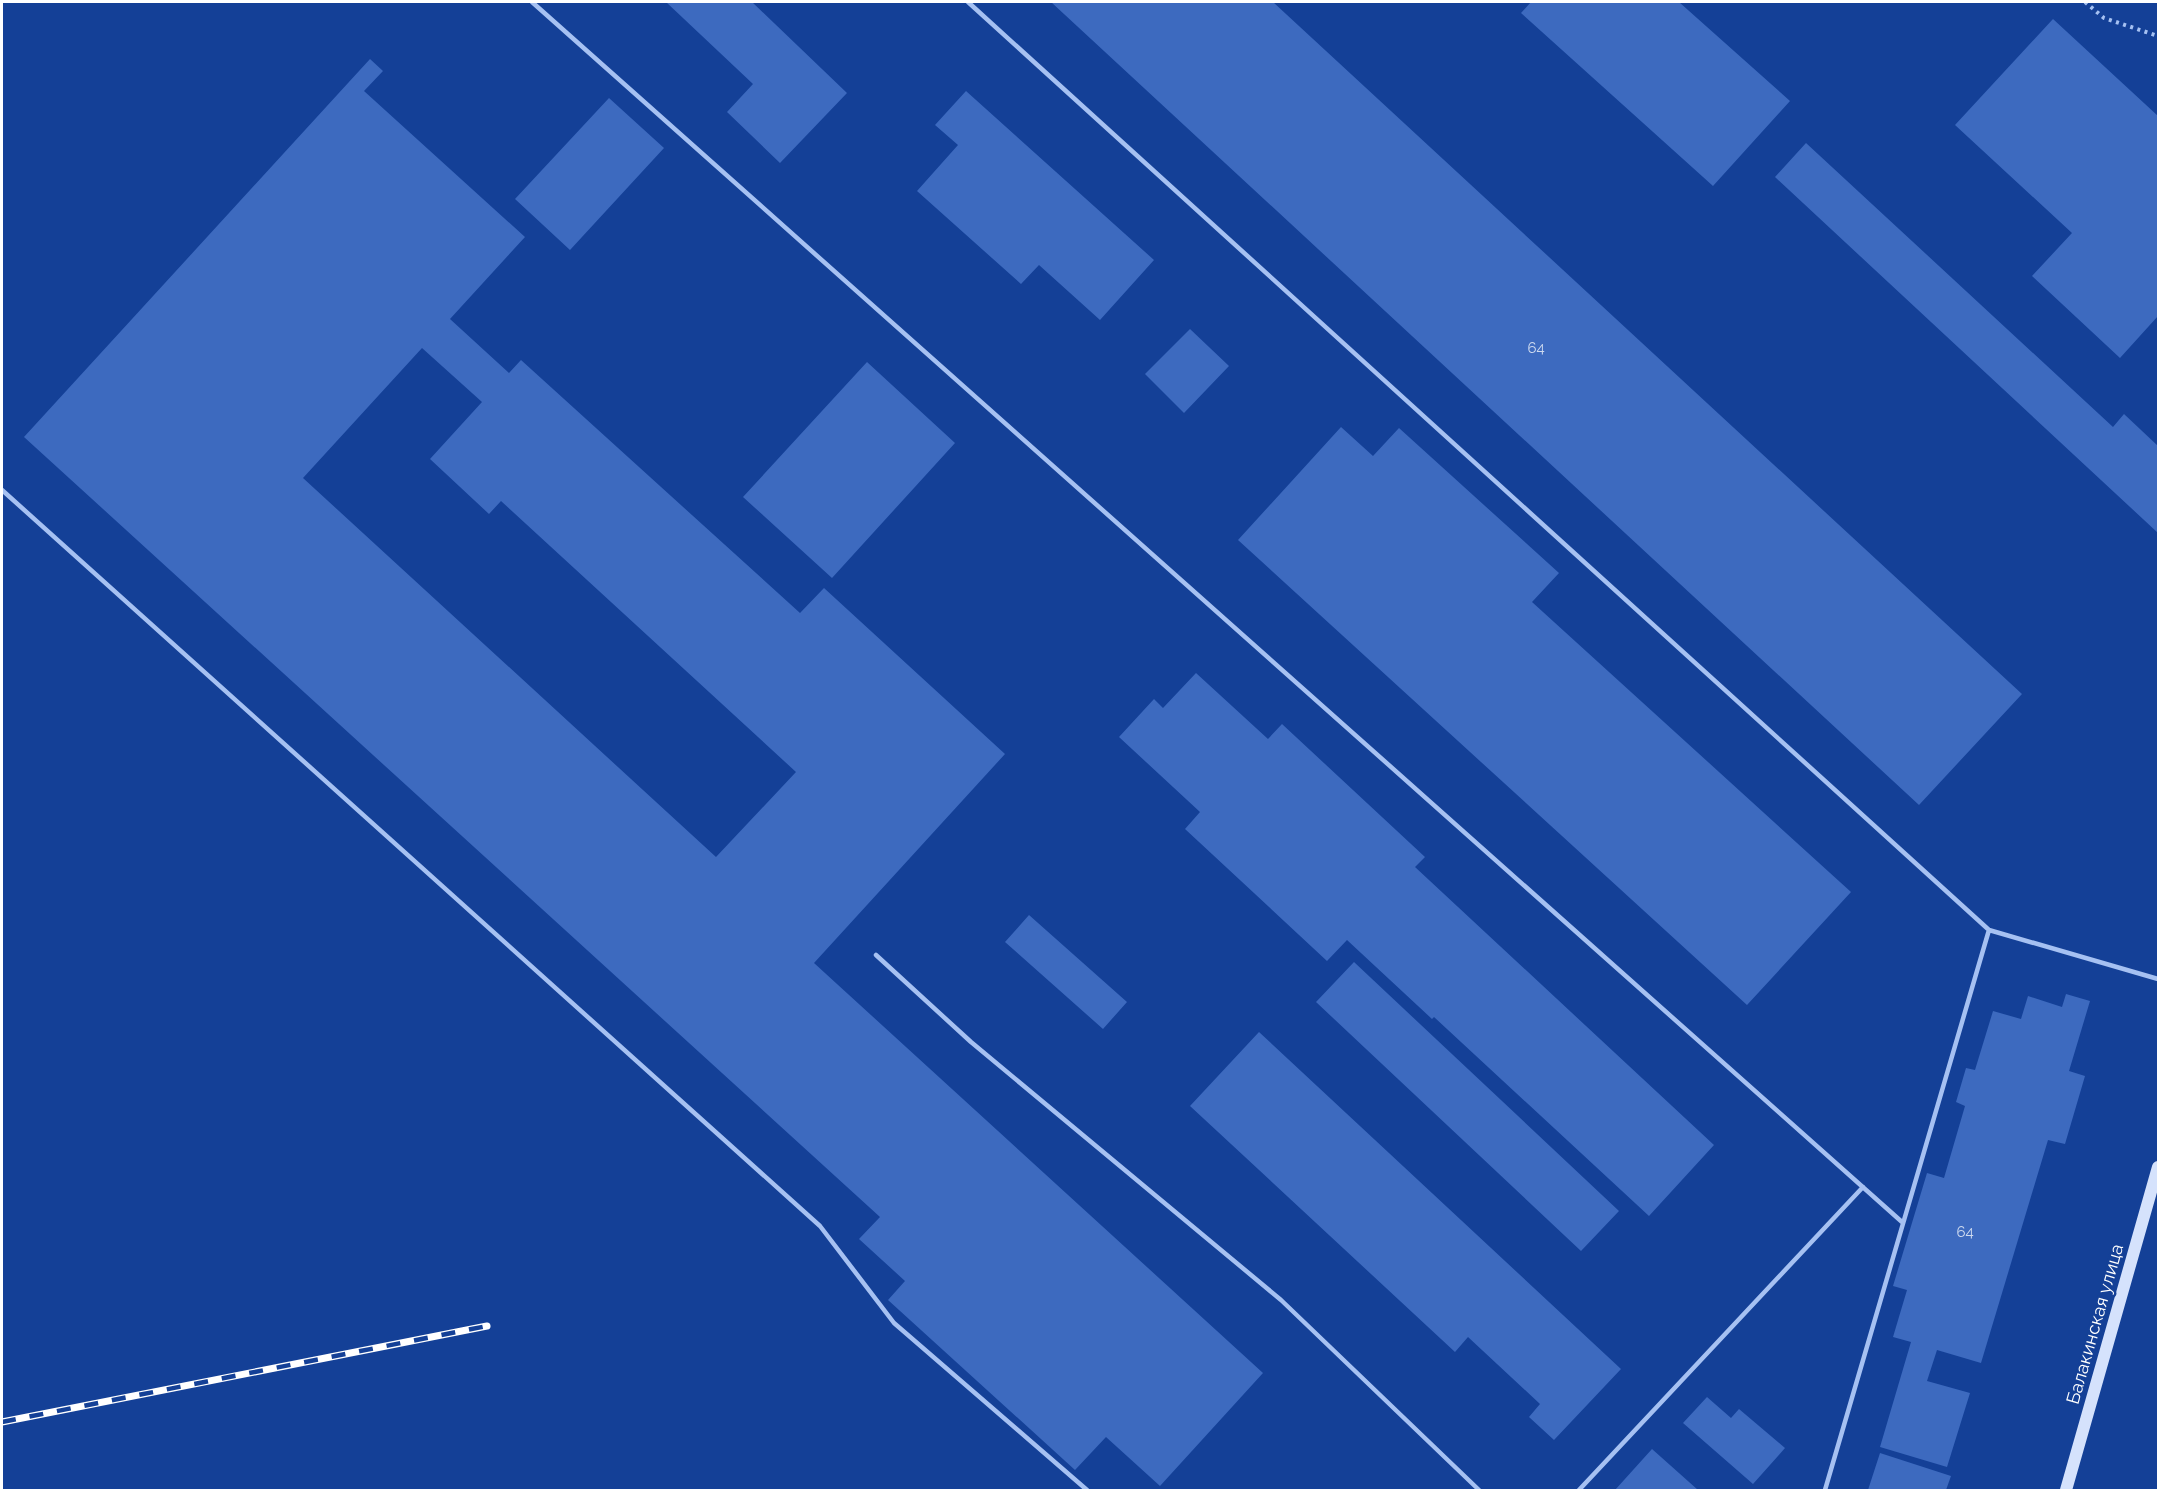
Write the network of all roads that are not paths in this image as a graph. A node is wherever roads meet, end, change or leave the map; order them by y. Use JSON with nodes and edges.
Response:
{"nodes":[{"id":1,"x":532,"y":2,"type":"edge"},
{"id":2,"x":968,"y":2,"type":"edge"},
{"id":3,"x":2,"y":490,"type":"edge"},
{"id":4,"x":1989,"y":930,"type":"junction"},
{"id":5,"x":876,"y":955,"type":"dead end"},
{"id":6,"x":2158,"y":980,"type":"edge"},
{"id":7,"x":2158,"y":1167,"type":"edge"},
{"id":8,"x":1863,"y":1187,"type":"junction"},
{"id":9,"x":1902,"y":1222,"type":"junction"},
{"id":10,"x":1087,"y":1491,"type":"edge"},
{"id":11,"x":1479,"y":1491,"type":"edge"},
{"id":12,"x":1579,"y":1491,"type":"edge"},
{"id":13,"x":1825,"y":1491,"type":"edge"},
{"id":14,"x":2066,"y":1491,"type":"edge"}],
"edges":[{"from":1,"to":8,"type":"lane"},
{"from":2,"to":4,"type":"lane"},
{"from":3,"to":10,"type":"lane"},
{"from":4,"to":6,"type":"lane"},
{"from":4,"to":9,"type":"lane"},
{"from":5,"to":11,"type":"lane"},
{"from":7,"to":14,"type":"main road","name":"Балакинская улица"},
{"from":8,"to":9,"type":"lane"},
{"from":8,"to":12,"type":"lane"},
{"from":9,"to":13,"type":"lane"}]}
